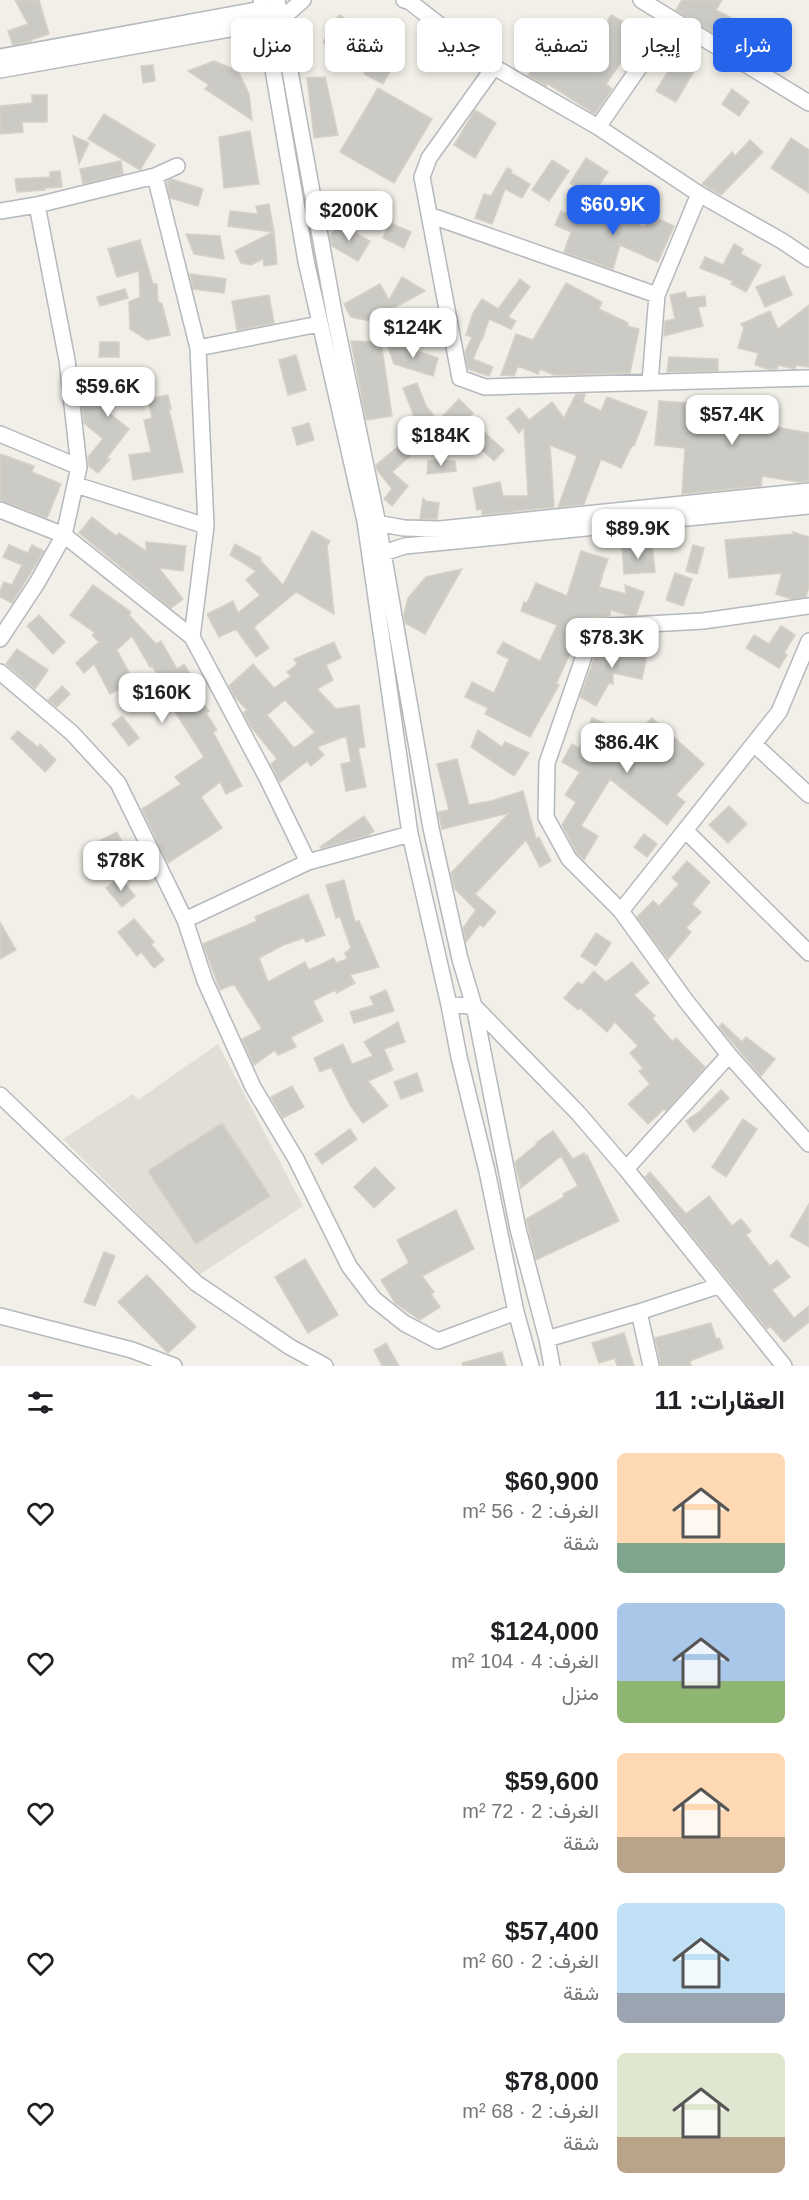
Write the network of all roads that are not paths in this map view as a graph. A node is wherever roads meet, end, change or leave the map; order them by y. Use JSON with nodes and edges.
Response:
{"nodes":[{"id":1,"x":304,"y":0,"type":"edge"},
{"id":2,"x":404,"y":0,"type":"edge"},
{"id":3,"x":640,"y":0,"type":"edge"},
{"id":4,"x":270,"y":10,"type":"edge"},
{"id":5,"x":430,"y":18,"type":"edge"},
{"id":6,"x":669,"y":18,"type":"edge"},
{"id":7,"x":701,"y":38,"type":"edge"},
{"id":8,"x":0,"y":57,"type":"edge"},
{"id":9,"x":0,"y":70,"type":"edge"},
{"id":10,"x":491,"y":72,"type":"edge"},
{"id":11,"x":501,"y":72,"type":"edge"},
{"id":12,"x":636,"y":72,"type":"edge"},
{"id":13,"x":809,"y":103,"type":"edge"},
{"id":14,"x":598,"y":128,"type":"junction"},
{"id":15,"x":177,"y":166,"type":"dead end"},
{"id":16,"x":155,"y":176,"type":"junction"},
{"id":17,"x":699,"y":194,"type":"junction"},
{"id":18,"x":37,"y":205,"type":"junction"},
{"id":19,"x":0,"y":211,"type":"edge"},
{"id":20,"x":429,"y":214,"type":"junction"},
{"id":21,"x":809,"y":259,"type":"edge"},
{"id":22,"x":657,"y":295,"type":"junction"},
{"id":23,"x":319,"y":324,"type":"junction"},
{"id":24,"x":198,"y":348,"type":"junction"},
{"id":25,"x":809,"y":378,"type":"edge"},
{"id":26,"x":650,"y":382,"type":"junction"},
{"id":27,"x":0,"y":434,"type":"edge"},
{"id":28,"x":80,"y":467,"type":"junction"},
{"id":29,"x":76,"y":485,"type":"junction"},
{"id":30,"x":809,"y":491,"type":"edge"},
{"id":31,"x":809,"y":506,"type":"edge"},
{"id":32,"x":0,"y":510,"type":"edge"},
{"id":33,"x":371,"y":522,"type":"junction"},
{"id":34,"x":206,"y":526,"type":"junction"},
{"id":35,"x":64,"y":535,"type":"junction"},
{"id":36,"x":377,"y":556,"type":"junction"},
{"id":37,"x":809,"y":606,"type":"edge"},
{"id":38,"x":192,"y":637,"type":"junction"},
{"id":39,"x":0,"y":639,"type":"edge"},
{"id":40,"x":809,"y":641,"type":"edge"},
{"id":41,"x":0,"y":672,"type":"edge"},
{"id":42,"x":754,"y":744,"type":"junction"},
{"id":43,"x":809,"y":795,"type":"edge"},
{"id":44,"x":686,"y":831,"type":"junction"},
{"id":45,"x":410,"y":834,"type":"junction"},
{"id":46,"x":308,"y":862,"type":"junction"},
{"id":47,"x":621,"y":910,"type":"junction"},
{"id":48,"x":184,"y":920,"type":"junction"},
{"id":49,"x":809,"y":953,"type":"edge"},
{"id":50,"x":449,"y":1005,"type":"junction"},
{"id":51,"x":474,"y":1005,"type":"junction"},
{"id":52,"x":729,"y":1055,"type":"junction"},
{"id":53,"x":0,"y":1095,"type":"edge"},
{"id":54,"x":809,"y":1144,"type":"edge"},
{"id":55,"x":626,"y":1169,"type":"junction"},
{"id":56,"x":718,"y":1286,"type":"junction"},
{"id":57,"x":516,"y":1312,"type":"junction"},
{"id":58,"x":639,"y":1312,"type":"junction"},
{"id":59,"x":0,"y":1316,"type":"edge"},
{"id":60,"x":547,"y":1340,"type":"junction"},
{"id":61,"x":174,"y":1366,"type":"edge"},
{"id":62,"x":325,"y":1366,"type":"edge"},
{"id":63,"x":531,"y":1366,"type":"edge"},
{"id":64,"x":552,"y":1366,"type":"edge"},
{"id":65,"x":651,"y":1366,"type":"edge"},
{"id":66,"x":784,"y":1366,"type":"edge"}],
"edges":[{"from":1,"to":4,"type":"street"},
{"from":2,"to":5,"type":"street"},
{"from":3,"to":6,"type":"street"},
{"from":4,"to":8,"type":"street"},
{"from":4,"to":9,"type":"street"},
{"from":4,"to":23,"type":"street"},
{"from":4,"to":33,"type":"street"},
{"from":7,"to":13,"type":"street"},
{"from":10,"to":20,"type":"street"},
{"from":11,"to":14,"type":"street"},
{"from":12,"to":14,"type":"street"},
{"from":14,"to":17,"type":"street"},
{"from":15,"to":16,"type":"street"},
{"from":16,"to":18,"type":"street"},
{"from":16,"to":24,"type":"street"},
{"from":17,"to":21,"type":"street"},
{"from":17,"to":22,"type":"street"},
{"from":18,"to":19,"type":"street"},
{"from":18,"to":28,"type":"street"},
{"from":20,"to":22,"type":"street"},
{"from":20,"to":26,"type":"street"},
{"from":22,"to":26,"type":"street"},
{"from":23,"to":24,"type":"street"},
{"from":23,"to":33,"type":"street"},
{"from":24,"to":34,"type":"street"},
{"from":25,"to":26,"type":"street"},
{"from":27,"to":28,"type":"street"},
{"from":28,"to":29,"type":"street"},
{"from":29,"to":34,"type":"street"},
{"from":29,"to":35,"type":"street"},
{"from":30,"to":33,"type":"street"},
{"from":31,"to":36,"type":"street"},
{"from":32,"to":35,"type":"street"},
{"from":33,"to":36,"type":"street"},
{"from":34,"to":38,"type":"street"},
{"from":35,"to":38,"type":"street"},
{"from":35,"to":39,"type":"street"},
{"from":36,"to":45,"type":"street"},
{"from":36,"to":51,"type":"street"},
{"from":37,"to":47,"type":"street"},
{"from":38,"to":46,"type":"street"},
{"from":40,"to":42,"type":"street"},
{"from":41,"to":48,"type":"street"},
{"from":42,"to":43,"type":"street"},
{"from":42,"to":44,"type":"street"},
{"from":44,"to":47,"type":"street"},
{"from":44,"to":49,"type":"street"},
{"from":45,"to":46,"type":"street"},
{"from":45,"to":50,"type":"street"},
{"from":46,"to":48,"type":"street"},
{"from":47,"to":52,"type":"street"},
{"from":48,"to":57,"type":"street"},
{"from":50,"to":51,"type":"street"},
{"from":50,"to":57,"type":"street"},
{"from":51,"to":55,"type":"street"},
{"from":51,"to":60,"type":"street"},
{"from":52,"to":54,"type":"street"},
{"from":52,"to":55,"type":"street"},
{"from":53,"to":62,"type":"street"},
{"from":55,"to":56,"type":"street"},
{"from":56,"to":58,"type":"street"},
{"from":56,"to":66,"type":"street"},
{"from":57,"to":63,"type":"street"},
{"from":58,"to":60,"type":"street"},
{"from":58,"to":65,"type":"street"},
{"from":59,"to":61,"type":"street"},
{"from":60,"to":64,"type":"street"}]}
